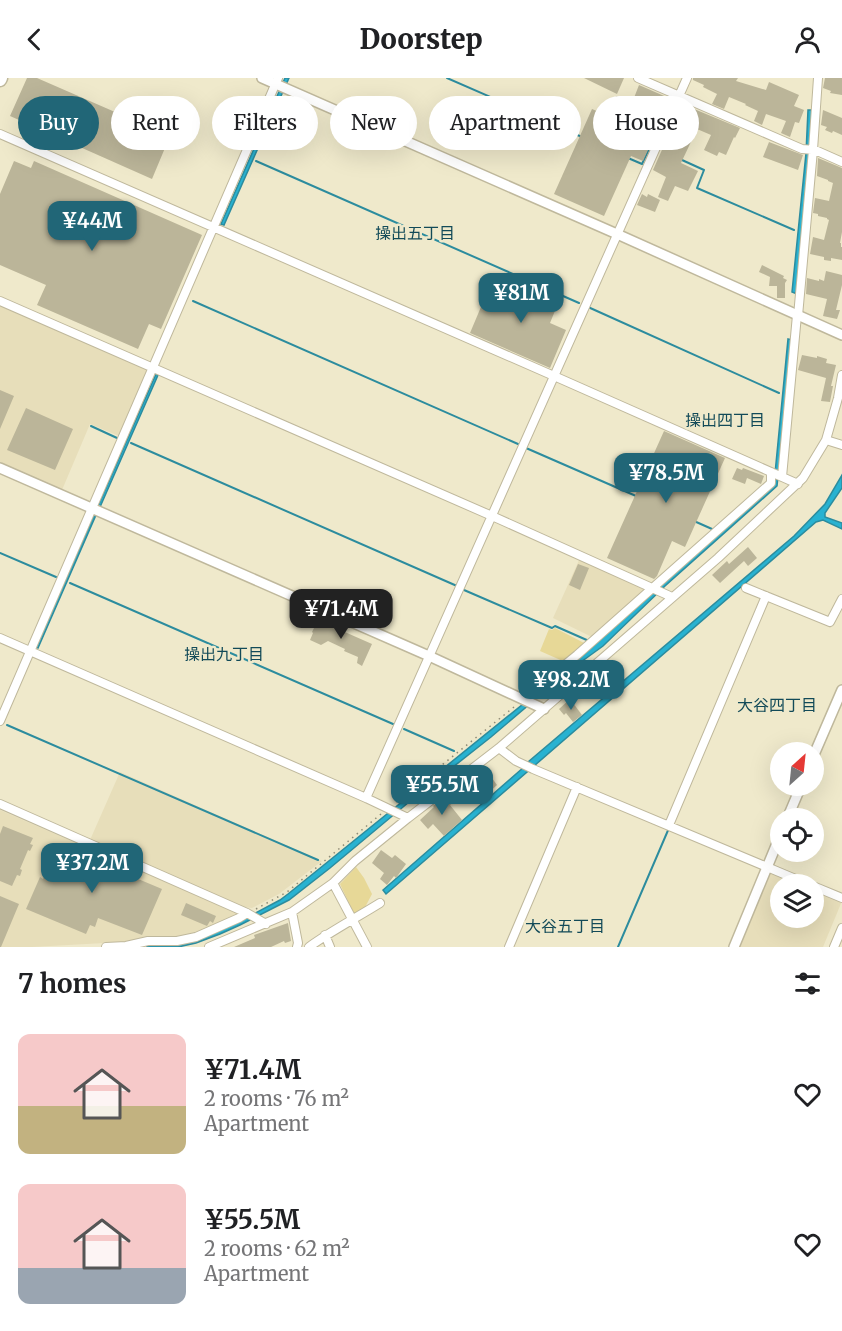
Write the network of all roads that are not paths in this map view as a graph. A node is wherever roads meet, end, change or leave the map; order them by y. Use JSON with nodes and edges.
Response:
{"nodes":[{"id":1,"x":262,"y":78,"type":"edge"},
{"id":2,"x":638,"y":78,"type":"edge"},
{"id":3,"x":687,"y":78,"type":"edge"},
{"id":4,"x":818,"y":78,"type":"edge"},
{"id":5,"x":277,"y":81,"type":"edge"},
{"id":6,"x":679,"y":96,"type":"joint"},
{"id":7,"x":699,"y":104,"type":"edge"},
{"id":8,"x":0,"y":134,"type":"edge"},
{"id":9,"x":810,"y":149,"type":"junction"},
{"id":10,"x":655,"y":150,"type":"edge"},
{"id":11,"x":842,"y":162,"type":"edge"},
{"id":12,"x":213,"y":227,"type":"junction"},
{"id":13,"x":617,"y":234,"type":"junction"},
{"id":14,"x":0,"y":301,"type":"edge"},
{"id":15,"x":795,"y":314,"type":"junction"},
{"id":16,"x":842,"y":335,"type":"edge"},
{"id":17,"x":152,"y":368,"type":"junction"},
{"id":18,"x":842,"y":375,"type":"edge"},
{"id":19,"x":554,"y":376,"type":"junction"},
{"id":20,"x":826,"y":440,"type":"junction"},
{"id":21,"x":842,"y":445,"type":"edge"},
{"id":22,"x":0,"y":468,"type":"edge"},
{"id":23,"x":771,"y":472,"type":"junction"},
{"id":24,"x":782,"y":477,"type":"junction"},
{"id":25,"x":798,"y":484,"type":"junction"},
{"id":26,"x":91,"y":508,"type":"junction"},
{"id":27,"x":492,"y":516,"type":"junction"},
{"id":28,"x":653,"y":588,"type":"junction"},
{"id":29,"x":746,"y":588,"type":"dead end"},
{"id":30,"x":766,"y":596,"type":"junction"},
{"id":31,"x":672,"y":597,"type":"junction"},
{"id":32,"x":842,"y":599,"type":"edge"},
{"id":33,"x":0,"y":638,"type":"edge"},
{"id":34,"x":30,"y":651,"type":"junction"},
{"id":35,"x":429,"y":656,"type":"junction"},
{"id":36,"x":842,"y":690,"type":"edge"},
{"id":37,"x":523,"y":699,"type":"junction"},
{"id":38,"x":544,"y":709,"type":"junction"},
{"id":39,"x":0,"y":721,"type":"edge"},
{"id":40,"x":819,"y":742,"type":"edge"},
{"id":41,"x":499,"y":748,"type":"junction"},
{"id":42,"x":577,"y":787,"type":"junction"},
{"id":43,"x":366,"y":798,"type":"junction"},
{"id":44,"x":0,"y":804,"type":"edge"},
{"id":45,"x":408,"y":818,"type":"junction"},
{"id":46,"x":669,"y":825,"type":"junction"},
{"id":47,"x":770,"y":860,"type":"edge"},
{"id":48,"x":767,"y":867,"type":"junction"},
{"id":49,"x":784,"y":874,"type":"edge"},
{"id":50,"x":333,"y":883,"type":"junction"},
{"id":51,"x":824,"y":891,"type":"edge"},
{"id":52,"x":842,"y":898,"type":"edge"},
{"id":53,"x":380,"y":903,"type":"dead end"},
{"id":54,"x":292,"y":912,"type":"junction"},
{"id":55,"x":247,"y":913,"type":"junction"},
{"id":56,"x":353,"y":920,"type":"junction"},
{"id":57,"x":266,"y":924,"type":"junction"},
{"id":58,"x":842,"y":928,"type":"edge"},
{"id":59,"x":325,"y":935,"type":"junction"},
{"id":60,"x":166,"y":944,"type":"edge"},
{"id":61,"x":106,"y":947,"type":"edge"},
{"id":62,"x":209,"y":947,"type":"edge"},
{"id":63,"x":297,"y":947,"type":"edge"},
{"id":64,"x":309,"y":947,"type":"edge"},
{"id":65,"x":330,"y":947,"type":"edge"},
{"id":66,"x":367,"y":947,"type":"edge"},
{"id":67,"x":509,"y":947,"type":"edge"},
{"id":68,"x":734,"y":947,"type":"edge"},
{"id":69,"x":834,"y":947,"type":"edge"}],
"edges":[{"from":1,"to":5,"type":"street"},
{"from":2,"to":6,"type":"street"},
{"from":3,"to":6,"type":"street"},
{"from":4,"to":9,"type":"street"},
{"from":5,"to":12,"type":"street"},
{"from":5,"to":13,"type":"street"},
{"from":7,"to":9,"type":"street"},
{"from":8,"to":12,"type":"street"},
{"from":9,"to":11,"type":"street"},
{"from":9,"to":15,"type":"street"},
{"from":10,"to":13,"type":"street"},
{"from":12,"to":17,"type":"street"},
{"from":12,"to":19,"type":"street"},
{"from":13,"to":15,"type":"street"},
{"from":13,"to":19,"type":"street"},
{"from":14,"to":17,"type":"street"},
{"from":15,"to":16,"type":"street"},
{"from":15,"to":24,"type":"street"},
{"from":17,"to":26,"type":"street"},
{"from":17,"to":27,"type":"street"},
{"from":18,"to":20,"type":"street"},
{"from":19,"to":23,"type":"street"},
{"from":19,"to":27,"type":"street"},
{"from":20,"to":21,"type":"street"},
{"from":20,"to":25,"type":"street"},
{"from":22,"to":26,"type":"street"},
{"from":23,"to":24,"type":"street"},
{"from":23,"to":28,"type":"street"},
{"from":24,"to":25,"type":"street"},
{"from":25,"to":31,"type":"street"},
{"from":26,"to":34,"type":"street"},
{"from":26,"to":35,"type":"street"},
{"from":27,"to":28,"type":"street"},
{"from":27,"to":35,"type":"street"},
{"from":28,"to":31,"type":"street"},
{"from":28,"to":37,"type":"street"},
{"from":29,"to":30,"type":"street"},
{"from":30,"to":32,"type":"street"},
{"from":30,"to":46,"type":"street"},
{"from":31,"to":38,"type":"street"},
{"from":33,"to":34,"type":"street"},
{"from":34,"to":39,"type":"street"},
{"from":34,"to":43,"type":"street"},
{"from":35,"to":37,"type":"street"},
{"from":35,"to":43,"type":"street"},
{"from":36,"to":40,"type":"street"},
{"from":37,"to":38,"type":"street"},
{"from":38,"to":41,"type":"street"},
{"from":41,"to":42,"type":"street"},
{"from":41,"to":45,"type":"street"},
{"from":42,"to":46,"type":"street"},
{"from":42,"to":67,"type":"street"},
{"from":43,"to":45,"type":"street"},
{"from":44,"to":55,"type":"street"},
{"from":45,"to":50,"type":"street"},
{"from":46,"to":48,"type":"street"},
{"from":47,"to":48,"type":"street"},
{"from":48,"to":49,"type":"street"},
{"from":48,"to":68,"type":"street"},
{"from":50,"to":54,"type":"street"},
{"from":50,"to":56,"type":"street"},
{"from":51,"to":52,"type":"street"},
{"from":53,"to":56,"type":"street"},
{"from":54,"to":57,"type":"street"},
{"from":54,"to":63,"type":"street"},
{"from":55,"to":57,"type":"street"},
{"from":55,"to":60,"type":"street"},
{"from":56,"to":59,"type":"street"},
{"from":56,"to":66,"type":"street"},
{"from":57,"to":62,"type":"street"},
{"from":58,"to":69,"type":"street"},
{"from":59,"to":64,"type":"street"},
{"from":59,"to":65,"type":"street"},
{"from":60,"to":61,"type":"street"}]}
